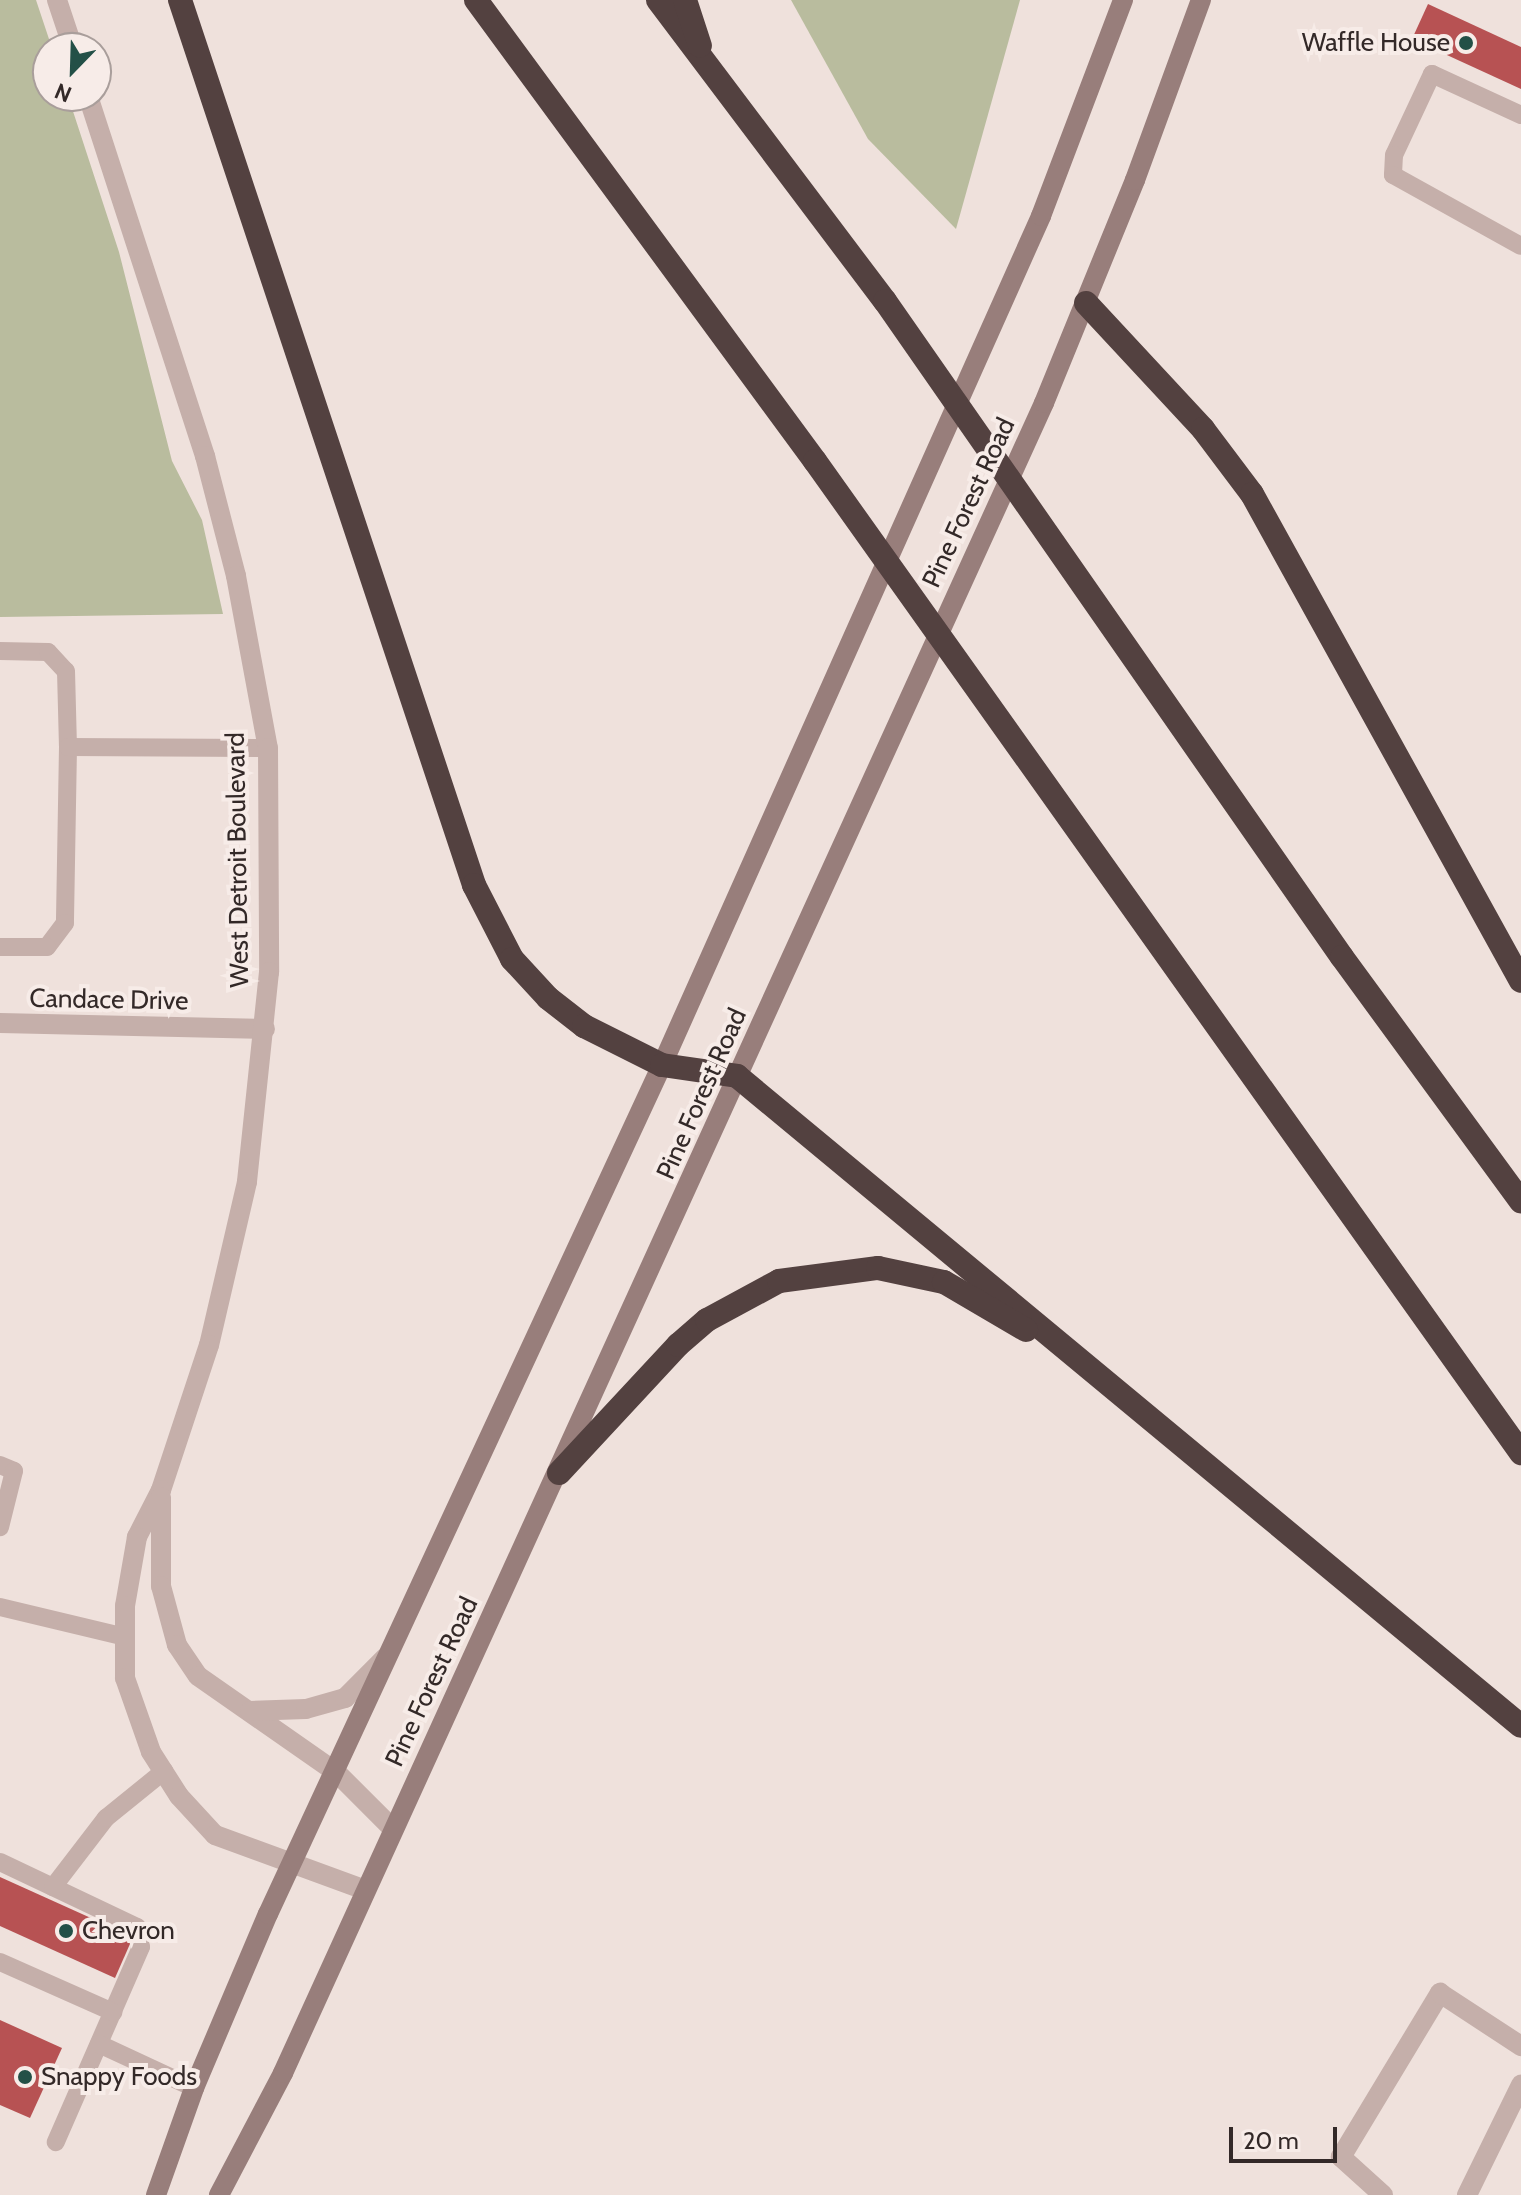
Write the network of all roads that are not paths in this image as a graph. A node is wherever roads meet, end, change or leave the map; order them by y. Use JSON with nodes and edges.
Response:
{"nodes":[{"id":1,"x":57,"y":0,"type":"edge"},
{"id":2,"x":180,"y":0,"type":"edge"},
{"id":3,"x":476,"y":0,"type":"edge"},
{"id":4,"x":658,"y":0,"type":"edge"},
{"id":5,"x":685,"y":0,"type":"edge"},
{"id":6,"x":1123,"y":0,"type":"edge"},
{"id":7,"x":1201,"y":0,"type":"edge"},
{"id":8,"x":68,"y":32,"type":"edge"},
{"id":9,"x":708,"y":71,"type":"junction"},
{"id":10,"x":93,"y":112,"type":"edge"},
{"id":11,"x":1521,"y":115,"type":"edge"},
{"id":12,"x":1521,"y":246,"type":"edge"},
{"id":13,"x":1086,"y":303,"type":"junction"},
{"id":14,"x":0,"y":651,"type":"edge"},
{"id":15,"x":68,"y":747,"type":"junction"},
{"id":16,"x":268,"y":748,"type":"junction"},
{"id":17,"x":0,"y":947,"type":"edge"},
{"id":18,"x":1521,"y":981,"type":"edge"},
{"id":19,"x":0,"y":1023,"type":"edge"},
{"id":20,"x":265,"y":1029,"type":"junction"},
{"id":21,"x":662,"y":1065,"type":"junction"},
{"id":22,"x":737,"y":1076,"type":"junction"},
{"id":23,"x":1521,"y":1202,"type":"edge"},
{"id":24,"x":1089,"y":1367,"type":"junction"},
{"id":25,"x":1521,"y":1453,"type":"edge"},
{"id":26,"x":0,"y":1465,"type":"edge"},
{"id":27,"x":559,"y":1473,"type":"junction"},
{"id":28,"x":161,"y":1490,"type":"junction"},
{"id":29,"x":0,"y":1527,"type":"edge"},
{"id":30,"x":0,"y":1607,"type":"edge"},
{"id":31,"x":125,"y":1637,"type":"junction"},
{"id":32,"x":394,"y":1649,"type":"junction"},
{"id":33,"x":250,"y":1711,"type":"junction"},
{"id":34,"x":1521,"y":1726,"type":"edge"},
{"id":35,"x":164,"y":1771,"type":"junction"},
{"id":36,"x":337,"y":1773,"type":"junction"},
{"id":37,"x":393,"y":1829,"type":"junction"},
{"id":38,"x":0,"y":1862,"type":"edge"},
{"id":39,"x":292,"y":1867,"type":"junction"},
{"id":40,"x":53,"y":1887,"type":"junction"},
{"id":41,"x":365,"y":1890,"type":"junction"},
{"id":42,"x":0,"y":1962,"type":"edge"},
{"id":43,"x":113,"y":2012,"type":"junction"},
{"id":44,"x":99,"y":2044,"type":"junction"},
{"id":45,"x":1521,"y":2046,"type":"edge"},
{"id":46,"x":1521,"y":2085,"type":"edge"},
{"id":47,"x":194,"y":2088,"type":"junction"},
{"id":48,"x":56,"y":2142,"type":"dead end"},
{"id":49,"x":156,"y":2195,"type":"edge"},
{"id":50,"x":219,"y":2195,"type":"edge"},
{"id":51,"x":1383,"y":2195,"type":"edge"},
{"id":52,"x":1467,"y":2195,"type":"edge"}],
"edges":[{"from":1,"to":8,"type":"street"},
{"from":2,"to":21,"type":"highway"},
{"from":3,"to":25,"type":"highway"},
{"from":4,"to":9,"type":"highway"},
{"from":5,"to":9,"type":"highway"},
{"from":6,"to":21,"type":"main road","name":"Pine Forest Road"},
{"from":7,"to":13,"type":"main road","name":"Pine Forest Road"},
{"from":9,"to":23,"type":"highway"},
{"from":10,"to":16,"type":"street","name":"West Detroit Boulevard"},
{"from":11,"to":12,"type":"lane"},
{"from":13,"to":18,"type":"highway"},
{"from":13,"to":22,"type":"main road","name":"Pine Forest Road"},
{"from":14,"to":15,"type":"lane"},
{"from":15,"to":16,"type":"lane"},
{"from":15,"to":17,"type":"lane"},
{"from":16,"to":20,"type":"street","name":"West Detroit Boulevard"},
{"from":19,"to":20,"type":"street","name":"Candace Drive"},
{"from":20,"to":28,"type":"street","name":"West Detroit Boulevard"},
{"from":21,"to":22,"type":"highway"},
{"from":21,"to":32,"type":"main road","name":"Pine Forest Road"},
{"from":22,"to":24,"type":"highway"},
{"from":22,"to":27,"type":"main road","name":"Pine Forest Road"},
{"from":24,"to":27,"type":"highway"},
{"from":24,"to":34,"type":"highway"},
{"from":26,"to":29,"type":"lane"},
{"from":27,"to":37,"type":"main road","name":"Pine Forest Road"},
{"from":28,"to":31,"type":"street","name":"West Detroit Boulevard"},
{"from":28,"to":33,"type":"street","name":"West Detroit Boulevard"},
{"from":30,"to":31,"type":"lane"},
{"from":31,"to":35,"type":"street","name":"West Detroit Boulevard"},
{"from":32,"to":33,"type":"street"},
{"from":32,"to":36,"type":"main road","name":"Pine Forest Road"},
{"from":33,"to":36,"type":"street","name":"West Detroit Boulevard"},
{"from":35,"to":39,"type":"street","name":"West Detroit Boulevard"},
{"from":35,"to":40,"type":"lane"},
{"from":36,"to":37,"type":"street","name":"West Detroit Boulevard"},
{"from":36,"to":39,"type":"main road","name":"Pine Forest Road"},
{"from":37,"to":41,"type":"main road","name":"Pine Forest Road"},
{"from":38,"to":40,"type":"lane"},
{"from":39,"to":41,"type":"street","name":"West Detroit Boulevard"},
{"from":39,"to":47,"type":"main road","name":"Pine Forest Road"},
{"from":40,"to":43,"type":"lane"},
{"from":41,"to":50,"type":"main road","name":"Pine Forest Road"},
{"from":42,"to":43,"type":"lane"},
{"from":43,"to":44,"type":"lane"},
{"from":44,"to":47,"type":"lane"},
{"from":44,"to":48,"type":"lane"},
{"from":45,"to":51,"type":"street"},
{"from":46,"to":52,"type":"street"},
{"from":47,"to":49,"type":"main road","name":"Pine Forest Road"}]}
